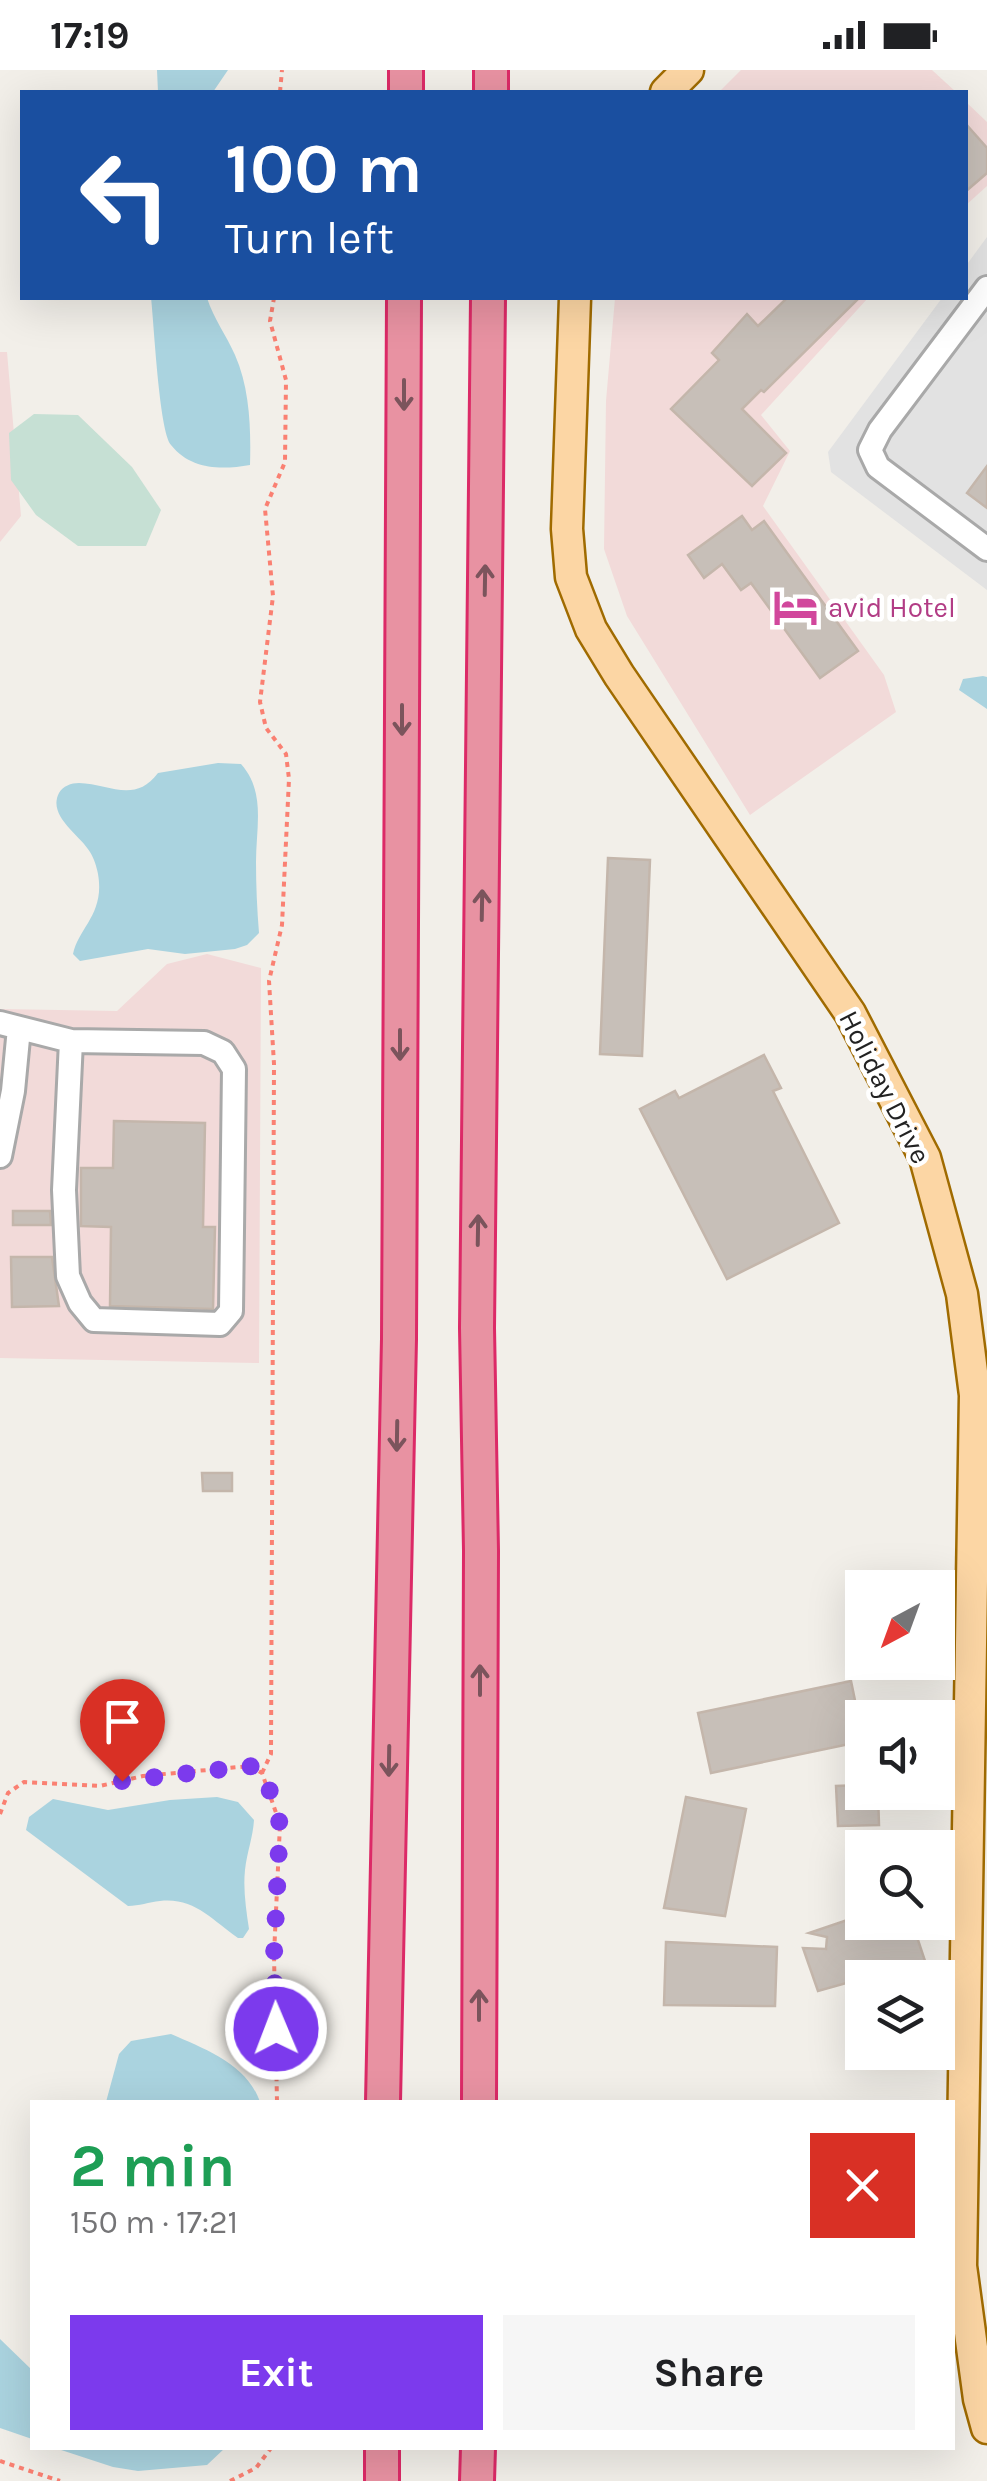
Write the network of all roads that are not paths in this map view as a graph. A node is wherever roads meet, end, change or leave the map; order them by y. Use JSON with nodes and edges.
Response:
{"nodes":[{"id":1,"x":688,"y":70,"type":"edge"},
{"id":2,"x":668,"y":90,"type":"edge"},
{"id":3,"x":987,"y":288,"type":"edge"},
{"id":4,"x":404,"y":300,"type":"edge"},
{"id":5,"x":488,"y":300,"type":"edge"},
{"id":6,"x":575,"y":300,"type":"edge"},
{"id":7,"x":987,"y":549,"type":"edge"},
{"id":8,"x":9,"y":1026,"type":"edge"},
{"id":9,"x":71,"y":1042,"type":"junction"},
{"id":10,"x":0,"y":1156,"type":"edge"},
{"id":11,"x":383,"y":2100,"type":"edge"},
{"id":12,"x":479,"y":2100,"type":"edge"},
{"id":13,"x":958,"y":2182,"type":"edge"},
{"id":14,"x":987,"y":2428,"type":"edge"},
{"id":15,"x":382,"y":2450,"type":"edge"},
{"id":16,"x":478,"y":2450,"type":"edge"},
{"id":17,"x":382,"y":2481,"type":"edge"},
{"id":18,"x":478,"y":2481,"type":"edge"}],
"edges":[{"from":1,"to":2,"type":"main road"},
{"from":3,"to":7,"type":"lane"},
{"from":4,"to":11,"type":"highway","one_way":true},
{"from":12,"to":5,"type":"highway","one_way":true},
{"from":6,"to":13,"type":"main road","name":"Holiday Drive"},
{"from":8,"to":9,"type":"lane"},
{"from":8,"to":10,"type":"lane"},
{"from":9,"to":9,"type":"lane"},
{"from":13,"to":14,"type":"main road","name":"Holiday Drive"},
{"from":15,"to":17,"type":"highway"},
{"from":16,"to":18,"type":"highway"}]}
